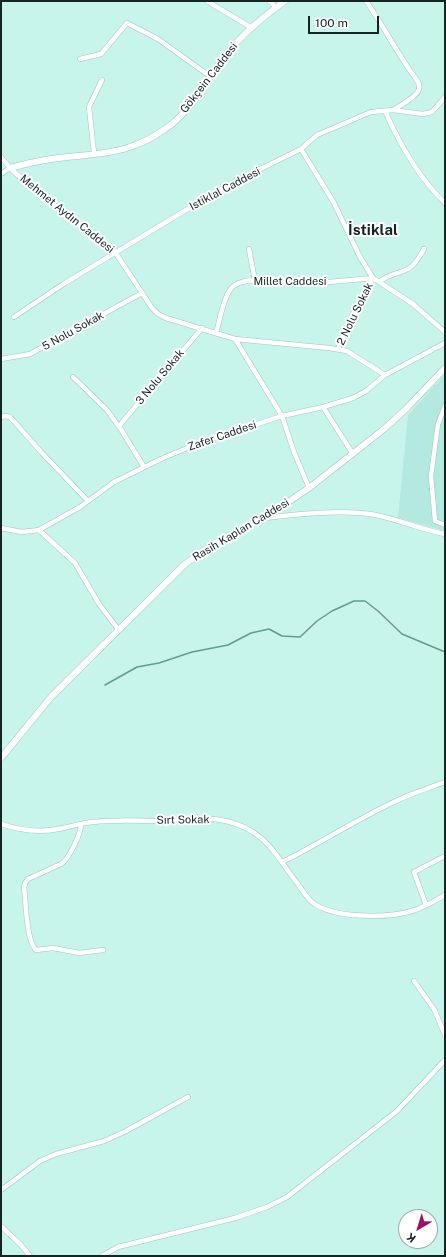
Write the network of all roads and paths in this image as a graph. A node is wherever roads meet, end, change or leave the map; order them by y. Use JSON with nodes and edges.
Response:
{"nodes":[{"id":1,"x":207,"y":1,"type":"edge"},
{"id":2,"x":269,"y":1,"type":"edge"},
{"id":3,"x":285,"y":1,"type":"edge"},
{"id":4,"x":366,"y":1,"type":"edge"},
{"id":5,"x":276,"y":7,"type":"junction"},
{"id":6,"x":252,"y":28,"type":"junction"},
{"id":7,"x":80,"y":59,"type":"dead end"},
{"id":8,"x":211,"y":77,"type":"junction"},
{"id":9,"x":102,"y":80,"type":"dead end"},
{"id":10,"x":445,"y":98,"type":"edge"},
{"id":11,"x":393,"y":110,"type":"junction"},
{"id":12,"x":385,"y":111,"type":"junction"},
{"id":13,"x":301,"y":149,"type":"junction"},
{"id":14,"x":94,"y":153,"type":"junction"},
{"id":15,"x":1,"y":157,"type":"edge"},
{"id":16,"x":10,"y":168,"type":"junction"},
{"id":17,"x":1,"y":174,"type":"edge"},
{"id":18,"x":445,"y":203,"type":"edge"},
{"id":19,"x":249,"y":249,"type":"dead end"},
{"id":20,"x":424,"y":249,"type":"dead end"},
{"id":21,"x":115,"y":252,"type":"junction"},
{"id":22,"x":372,"y":278,"type":"junction"},
{"id":23,"x":255,"y":281,"type":"junction"},
{"id":24,"x":379,"y":282,"type":"junction"},
{"id":25,"x":142,"y":293,"type":"junction"},
{"id":26,"x":14,"y":317,"type":"dead end"},
{"id":27,"x":202,"y":328,"type":"junction"},
{"id":28,"x":445,"y":332,"type":"edge"},
{"id":29,"x":216,"y":333,"type":"junction"},
{"id":30,"x":235,"y":339,"type":"junction"},
{"id":31,"x":445,"y":343,"type":"edge"},
{"id":32,"x":338,"y":349,"type":"junction"},
{"id":33,"x":1,"y":359,"type":"edge"},
{"id":34,"x":445,"y":368,"type":"edge"},
{"id":35,"x":385,"y":375,"type":"junction"},
{"id":36,"x":73,"y":377,"type":"dead end"},
{"id":37,"x":445,"y":406,"type":"edge"},
{"id":38,"x":323,"y":407,"type":"junction"},
{"id":39,"x":282,"y":416,"type":"junction"},
{"id":40,"x":1,"y":417,"type":"edge"},
{"id":41,"x":119,"y":426,"type":"junction"},
{"id":42,"x":353,"y":454,"type":"junction"},
{"id":43,"x":144,"y":467,"type":"junction"},
{"id":44,"x":309,"y":488,"type":"junction"},
{"id":45,"x":88,"y":500,"type":"junction"},
{"id":46,"x":264,"y":518,"type":"junction"},
{"id":47,"x":445,"y":525,"type":"edge"},
{"id":48,"x":1,"y":528,"type":"edge"},
{"id":49,"x":39,"y":530,"type":"junction"},
{"id":50,"x":445,"y":534,"type":"edge"},
{"id":51,"x":118,"y":629,"type":"junction"},
{"id":52,"x":1,"y":758,"type":"edge"},
{"id":53,"x":445,"y":782,"type":"edge"},
{"id":54,"x":1,"y":824,"type":"edge"},
{"id":55,"x":81,"y":824,"type":"junction"},
{"id":56,"x":445,"y":856,"type":"edge"},
{"id":57,"x":282,"y":862,"type":"junction"},
{"id":58,"x":445,"y":895,"type":"edge"},
{"id":59,"x":426,"y":905,"type":"junction"},
{"id":60,"x":103,"y":950,"type":"dead end"},
{"id":61,"x":414,"y":981,"type":"dead end"},
{"id":62,"x":445,"y":1035,"type":"edge"},
{"id":63,"x":445,"y":1060,"type":"edge"},
{"id":64,"x":188,"y":1097,"type":"dead end"},
{"id":65,"x":1,"y":1190,"type":"edge"},
{"id":66,"x":1,"y":1226,"type":"edge"},
{"id":67,"x":30,"y":1256,"type":"edge"},
{"id":68,"x":102,"y":1256,"type":"edge"}],
"edges":[{"from":1,"to":6,"type":"street"},
{"from":2,"to":5,"type":"street"},
{"from":3,"to":5,"type":"street","name":"Gökçein Caddesi"},
{"from":4,"to":11,"type":"street"},
{"from":5,"to":6,"type":"street","name":"Gökçein Caddesi"},
{"from":6,"to":8,"type":"street","name":"Gökçein Caddesi"},
{"from":7,"to":8,"type":"street"},
{"from":8,"to":14,"type":"street","name":"Gökçein Caddesi"},
{"from":9,"to":14,"type":"street"},
{"from":10,"to":11,"type":"street","name":"Istiklal Caddesi"},
{"from":11,"to":12,"type":"street","name":"Istiklal Caddesi"},
{"from":12,"to":13,"type":"street","name":"Istiklal Caddesi"},
{"from":12,"to":18,"type":"street"},
{"from":13,"to":21,"type":"street","name":"Istiklal Caddesi"},
{"from":13,"to":22,"type":"street"},
{"from":14,"to":16,"type":"street","name":"Gökçein Caddesi"},
{"from":15,"to":16,"type":"street","name":"Mehmet Aydın Caddesi"},
{"from":16,"to":17,"type":"street"},
{"from":16,"to":21,"type":"street","name":"Mehmet Aydın Caddesi"},
{"from":19,"to":23,"type":"street"},
{"from":20,"to":24,"type":"street"},
{"from":21,"to":25,"type":"street","name":"Mehmet Aydın Caddesi"},
{"from":21,"to":26,"type":"street","name":"Istiklal Caddesi"},
{"from":22,"to":23,"type":"street","name":"Millet Caddesi"},
{"from":22,"to":24,"type":"street"},
{"from":22,"to":32,"type":"street","name":"2 Nolu Sokak"},
{"from":23,"to":29,"type":"street","name":"Millet Caddesi"},
{"from":24,"to":28,"type":"street"},
{"from":25,"to":27,"type":"street","name":"Mehmet Aydın Caddesi"},
{"from":25,"to":33,"type":"street","name":"5 Nolu Sokak"},
{"from":27,"to":29,"type":"street","name":"Mehmet Aydın Caddesi"},
{"from":27,"to":41,"type":"street","name":"3 Nolu Sokak"},
{"from":29,"to":30,"type":"street","name":"Mehmet Aydın Caddesi"},
{"from":30,"to":32,"type":"street","name":"Mehmet Aydın Caddesi"},
{"from":30,"to":39,"type":"street"},
{"from":31,"to":35,"type":"street","name":"Zafer Caddesi"},
{"from":32,"to":35,"type":"street","name":"Mehmet Aydın Caddesi"},
{"from":34,"to":42,"type":"street","name":"Rasih Kaplan Caddesi"},
{"from":35,"to":38,"type":"street","name":"Zafer Caddesi"},
{"from":36,"to":41,"type":"street"},
{"from":37,"to":47,"type":"street"},
{"from":38,"to":39,"type":"street","name":"Zafer Caddesi"},
{"from":38,"to":42,"type":"street"},
{"from":39,"to":43,"type":"street","name":"Zafer Caddesi"},
{"from":39,"to":44,"type":"street"},
{"from":40,"to":45,"type":"street"},
{"from":41,"to":43,"type":"street"},
{"from":42,"to":44,"type":"street","name":"Rasih Kaplan Caddesi"},
{"from":43,"to":45,"type":"street","name":"Zafer Caddesi"},
{"from":44,"to":46,"type":"street","name":"Rasih Kaplan Caddesi"},
{"from":45,"to":49,"type":"street","name":"Zafer Caddesi"},
{"from":46,"to":50,"type":"street"},
{"from":46,"to":51,"type":"street","name":"Rasih Kaplan Caddesi"},
{"from":48,"to":49,"type":"street","name":"Zafer Caddesi"},
{"from":49,"to":51,"type":"street"},
{"from":51,"to":52,"type":"street","name":"Rasih Kaplan Caddesi"},
{"from":53,"to":57,"type":"street"},
{"from":54,"to":55,"type":"street","name":"Sırt Sokak"},
{"from":55,"to":57,"type":"street","name":"Sırt Sokak"},
{"from":55,"to":60,"type":"street"},
{"from":56,"to":59,"type":"street"},
{"from":57,"to":59,"type":"street","name":"Sırt Sokak"},
{"from":58,"to":59,"type":"street","name":"Sırt Sokak"},
{"from":61,"to":62,"type":"street"},
{"from":63,"to":68,"type":"street"},
{"from":64,"to":65,"type":"street"},
{"from":66,"to":67,"type":"street"}]}
